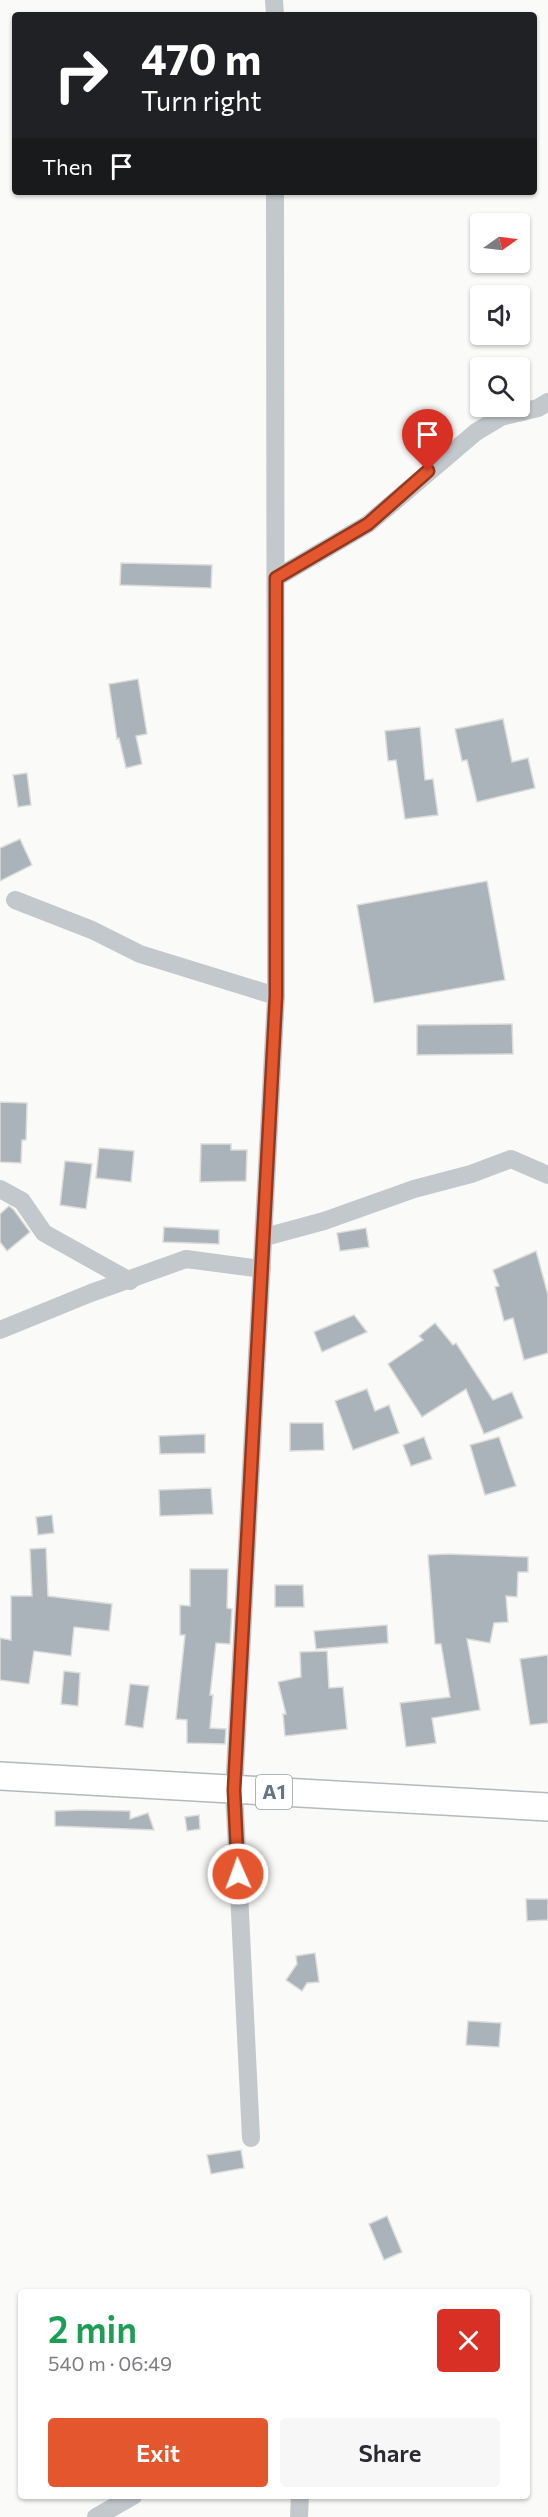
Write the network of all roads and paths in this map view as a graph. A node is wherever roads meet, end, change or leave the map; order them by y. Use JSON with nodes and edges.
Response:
{"nodes":[{"id":1,"x":275,"y":195,"type":"edge"},
{"id":2,"x":548,"y":402,"type":"edge"},
{"id":3,"x":276,"y":578,"type":"junction"},
{"id":4,"x":15,"y":900,"type":"dead end"},
{"id":5,"x":276,"y":996,"type":"junction"},
{"id":6,"x":548,"y":1174,"type":"edge"},
{"id":7,"x":0,"y":1189,"type":"edge"},
{"id":8,"x":265,"y":1237,"type":"junction"},
{"id":9,"x":262,"y":1269,"type":"junction"},
{"id":10,"x":130,"y":1281,"type":"junction"},
{"id":11,"x":0,"y":1330,"type":"edge"},
{"id":12,"x":0,"y":1776,"type":"edge"},
{"id":13,"x":234,"y":1790,"type":"junction"},
{"id":14,"x":548,"y":1807,"type":"edge"},
{"id":15,"x":251,"y":2138,"type":"dead end"},
{"id":16,"x":128,"y":2499,"type":"edge"},
{"id":17,"x":300,"y":2499,"type":"edge"},
{"id":18,"x":96,"y":2517,"type":"edge"},
{"id":19,"x":299,"y":2517,"type":"edge"}],
"edges":[{"from":1,"to":3,"type":"street"},
{"from":2,"to":3,"type":"street"},
{"from":3,"to":5,"type":"street"},
{"from":4,"to":5,"type":"street"},
{"from":5,"to":8,"type":"street"},
{"from":6,"to":8,"type":"street"},
{"from":7,"to":10,"type":"street"},
{"from":8,"to":9,"type":"street"},
{"from":9,"to":10,"type":"street"},
{"from":9,"to":13,"type":"street"},
{"from":10,"to":11,"type":"street"},
{"from":12,"to":13,"type":"highway","number":"A1"},
{"from":13,"to":14,"type":"highway","number":"A1"},
{"from":13,"to":15,"type":"street"},
{"from":16,"to":18,"type":"street"},
{"from":17,"to":19,"type":"street"}]}
